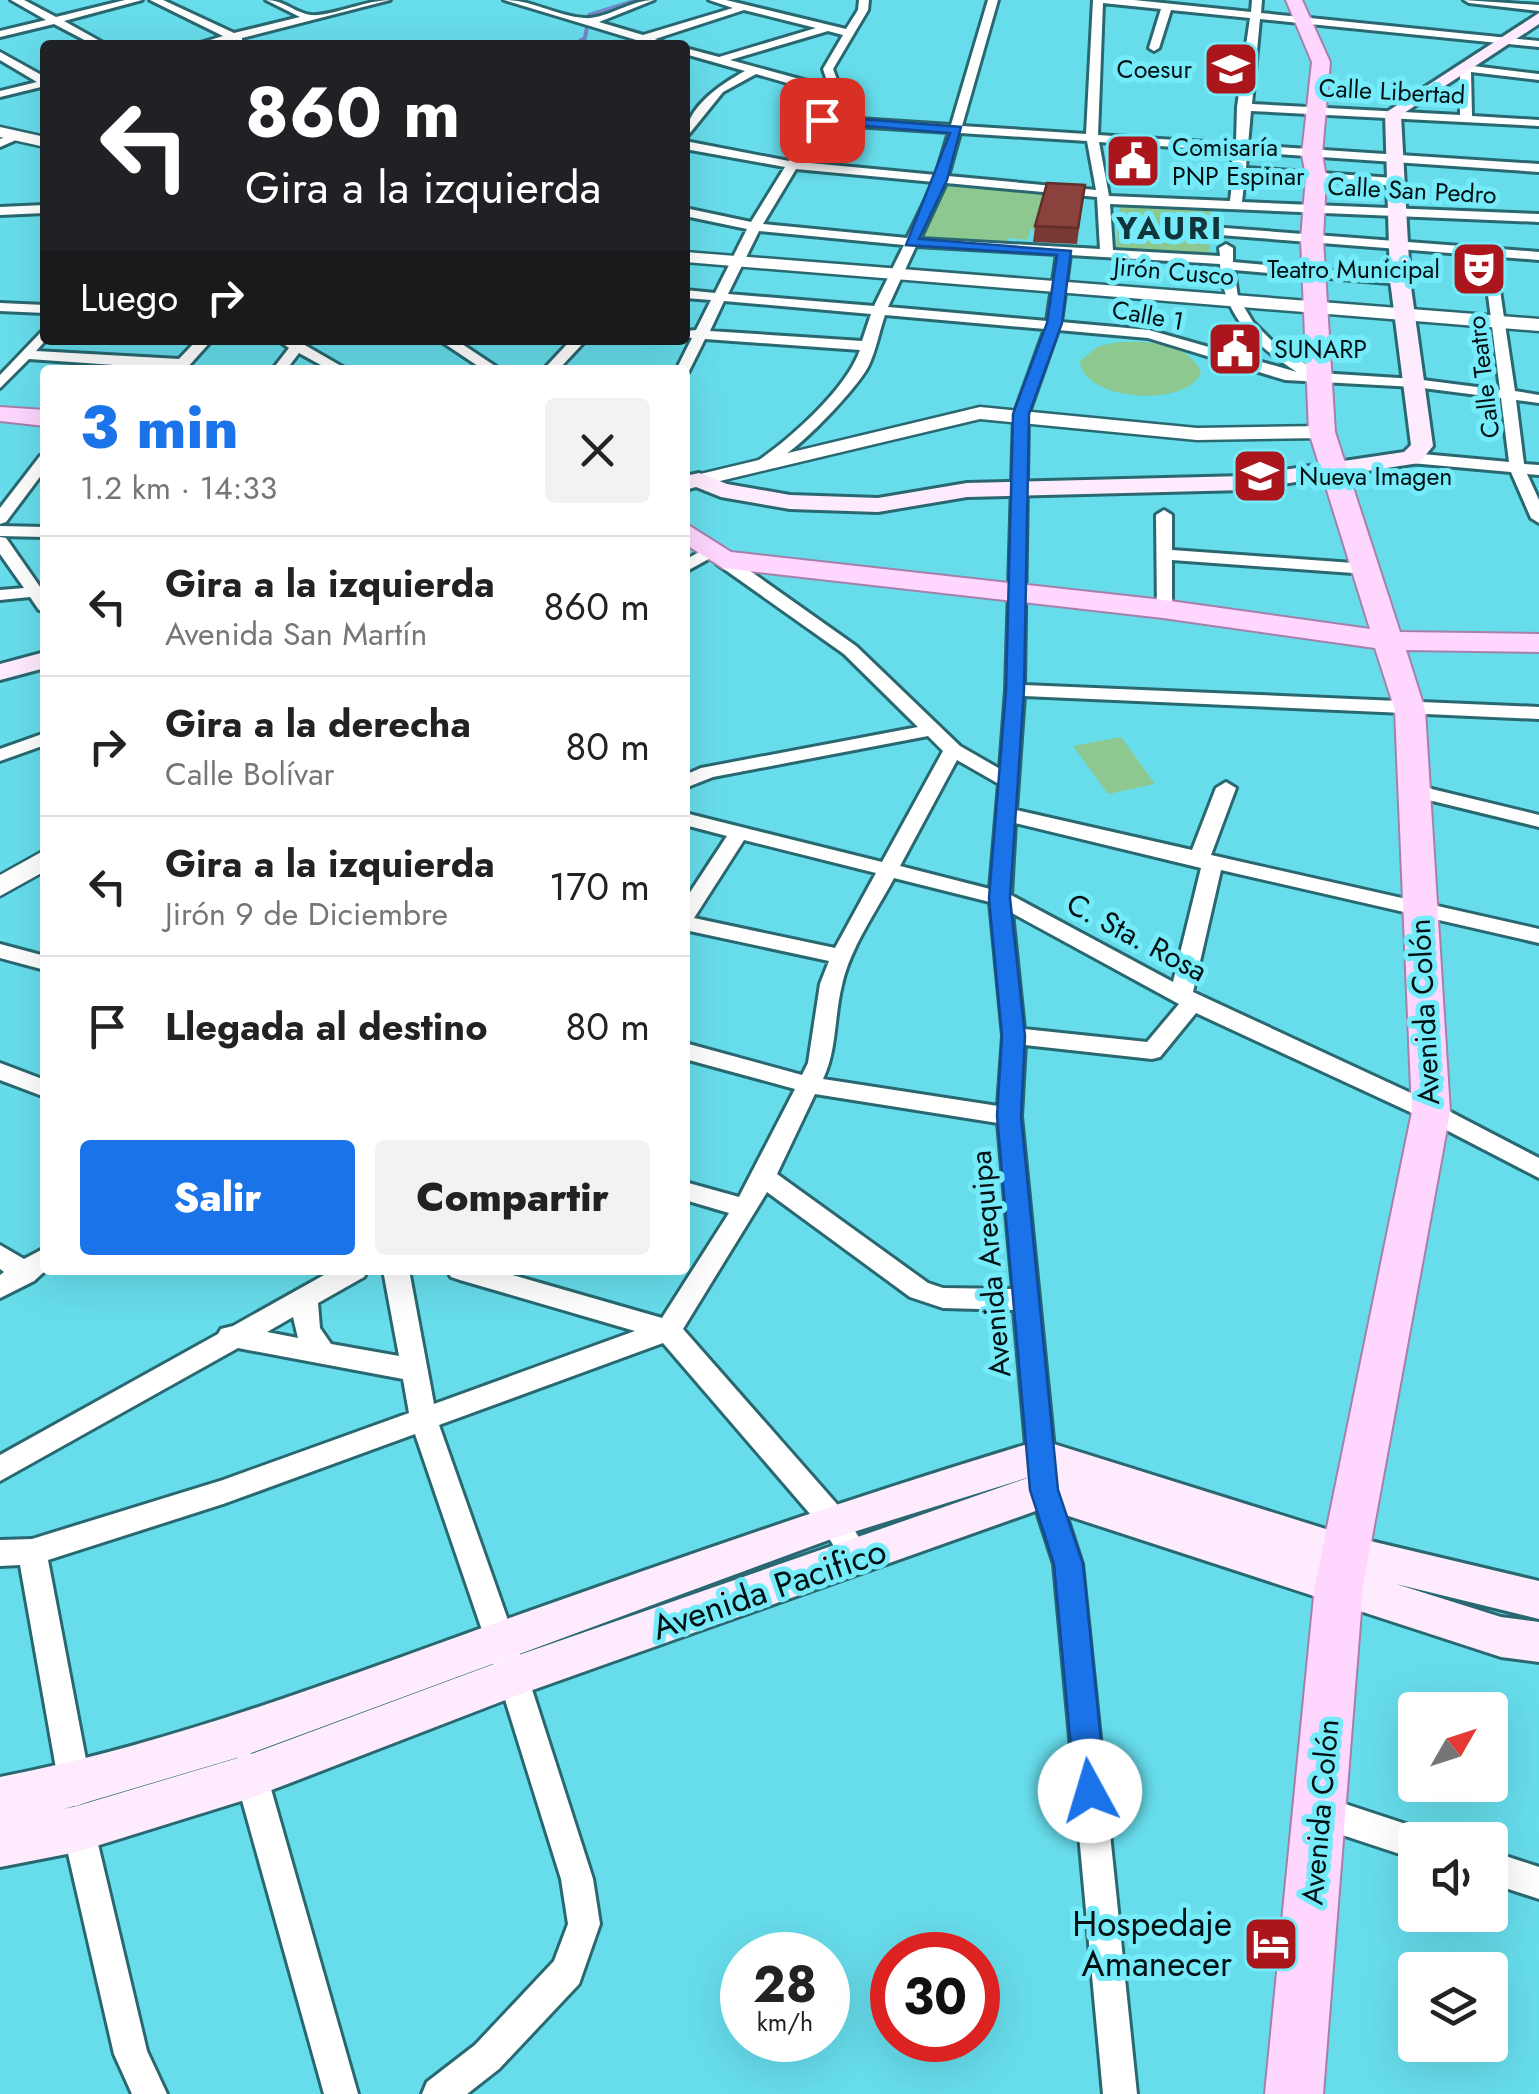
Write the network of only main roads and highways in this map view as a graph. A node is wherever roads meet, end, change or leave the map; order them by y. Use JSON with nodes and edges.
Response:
{"nodes":[{"id":1,"x":1297,"y":9,"type":"edge"},
{"id":2,"x":1539,"y":17,"type":"edge"},
{"id":3,"x":1534,"y":40,"type":"edge"},
{"id":4,"x":1465,"y":68,"type":"junction"},
{"id":5,"x":0,"y":414,"type":"edge"},
{"id":6,"x":40,"y":418,"type":"edge"},
{"id":7,"x":1335,"y":471,"type":"junction"},
{"id":8,"x":692,"y":481,"type":"edge"},
{"id":9,"x":690,"y":538,"type":"edge"},
{"id":10,"x":705,"y":560,"type":"edge"},
{"id":11,"x":1391,"y":642,"type":"junction"},
{"id":12,"x":1539,"y":643,"type":"edge"},
{"id":13,"x":40,"y":661,"type":"edge"},
{"id":14,"x":0,"y":672,"type":"edge"},
{"id":15,"x":1042,"y":1473,"type":"junction"},
{"id":16,"x":1342,"y":1569,"type":"junction"},
{"id":17,"x":1539,"y":1600,"type":"edge"},
{"id":18,"x":1539,"y":1642,"type":"edge"},
{"id":19,"x":507,"y":1660,"type":"junction"},
{"id":20,"x":247,"y":1756,"type":"junction"},
{"id":21,"x":0,"y":1799,"type":"edge"},
{"id":22,"x":0,"y":1844,"type":"edge"},
{"id":23,"x":1294,"y":2094,"type":"edge"}],
"edges":[{"from":1,"to":7,"type":"main road","name":"Avenida Colón"},
{"from":2,"to":4,"type":"main road"},
{"from":3,"to":4,"type":"main road"},
{"from":4,"to":7,"type":"main road"},
{"from":5,"to":6,"type":"main road"},
{"from":7,"to":8,"type":"main road"},
{"from":7,"to":11,"type":"main road","name":"Avenida Colón"},
{"from":9,"to":10,"type":"main road"},
{"from":10,"to":11,"type":"main road"},
{"from":11,"to":12,"type":"main road"},
{"from":11,"to":16,"type":"main road","name":"Avenida Colón"},
{"from":13,"to":14,"type":"main road"},
{"from":15,"to":16,"type":"main road"},
{"from":15,"to":19,"type":"main road","name":"Avenida Pacifico"},
{"from":15,"to":19,"type":"main road","name":"Avenida Pacifico"},
{"from":16,"to":17,"type":"main road"},
{"from":16,"to":18,"type":"main road"},
{"from":16,"to":23,"type":"main road","name":"Avenida Colón"},
{"from":19,"to":20,"type":"main road","name":"Avenida Pacifico"},
{"from":20,"to":21,"type":"main road","name":"Avenida Pacifico"},
{"from":20,"to":22,"type":"main road","name":"Avenida Pacifico"}]}
